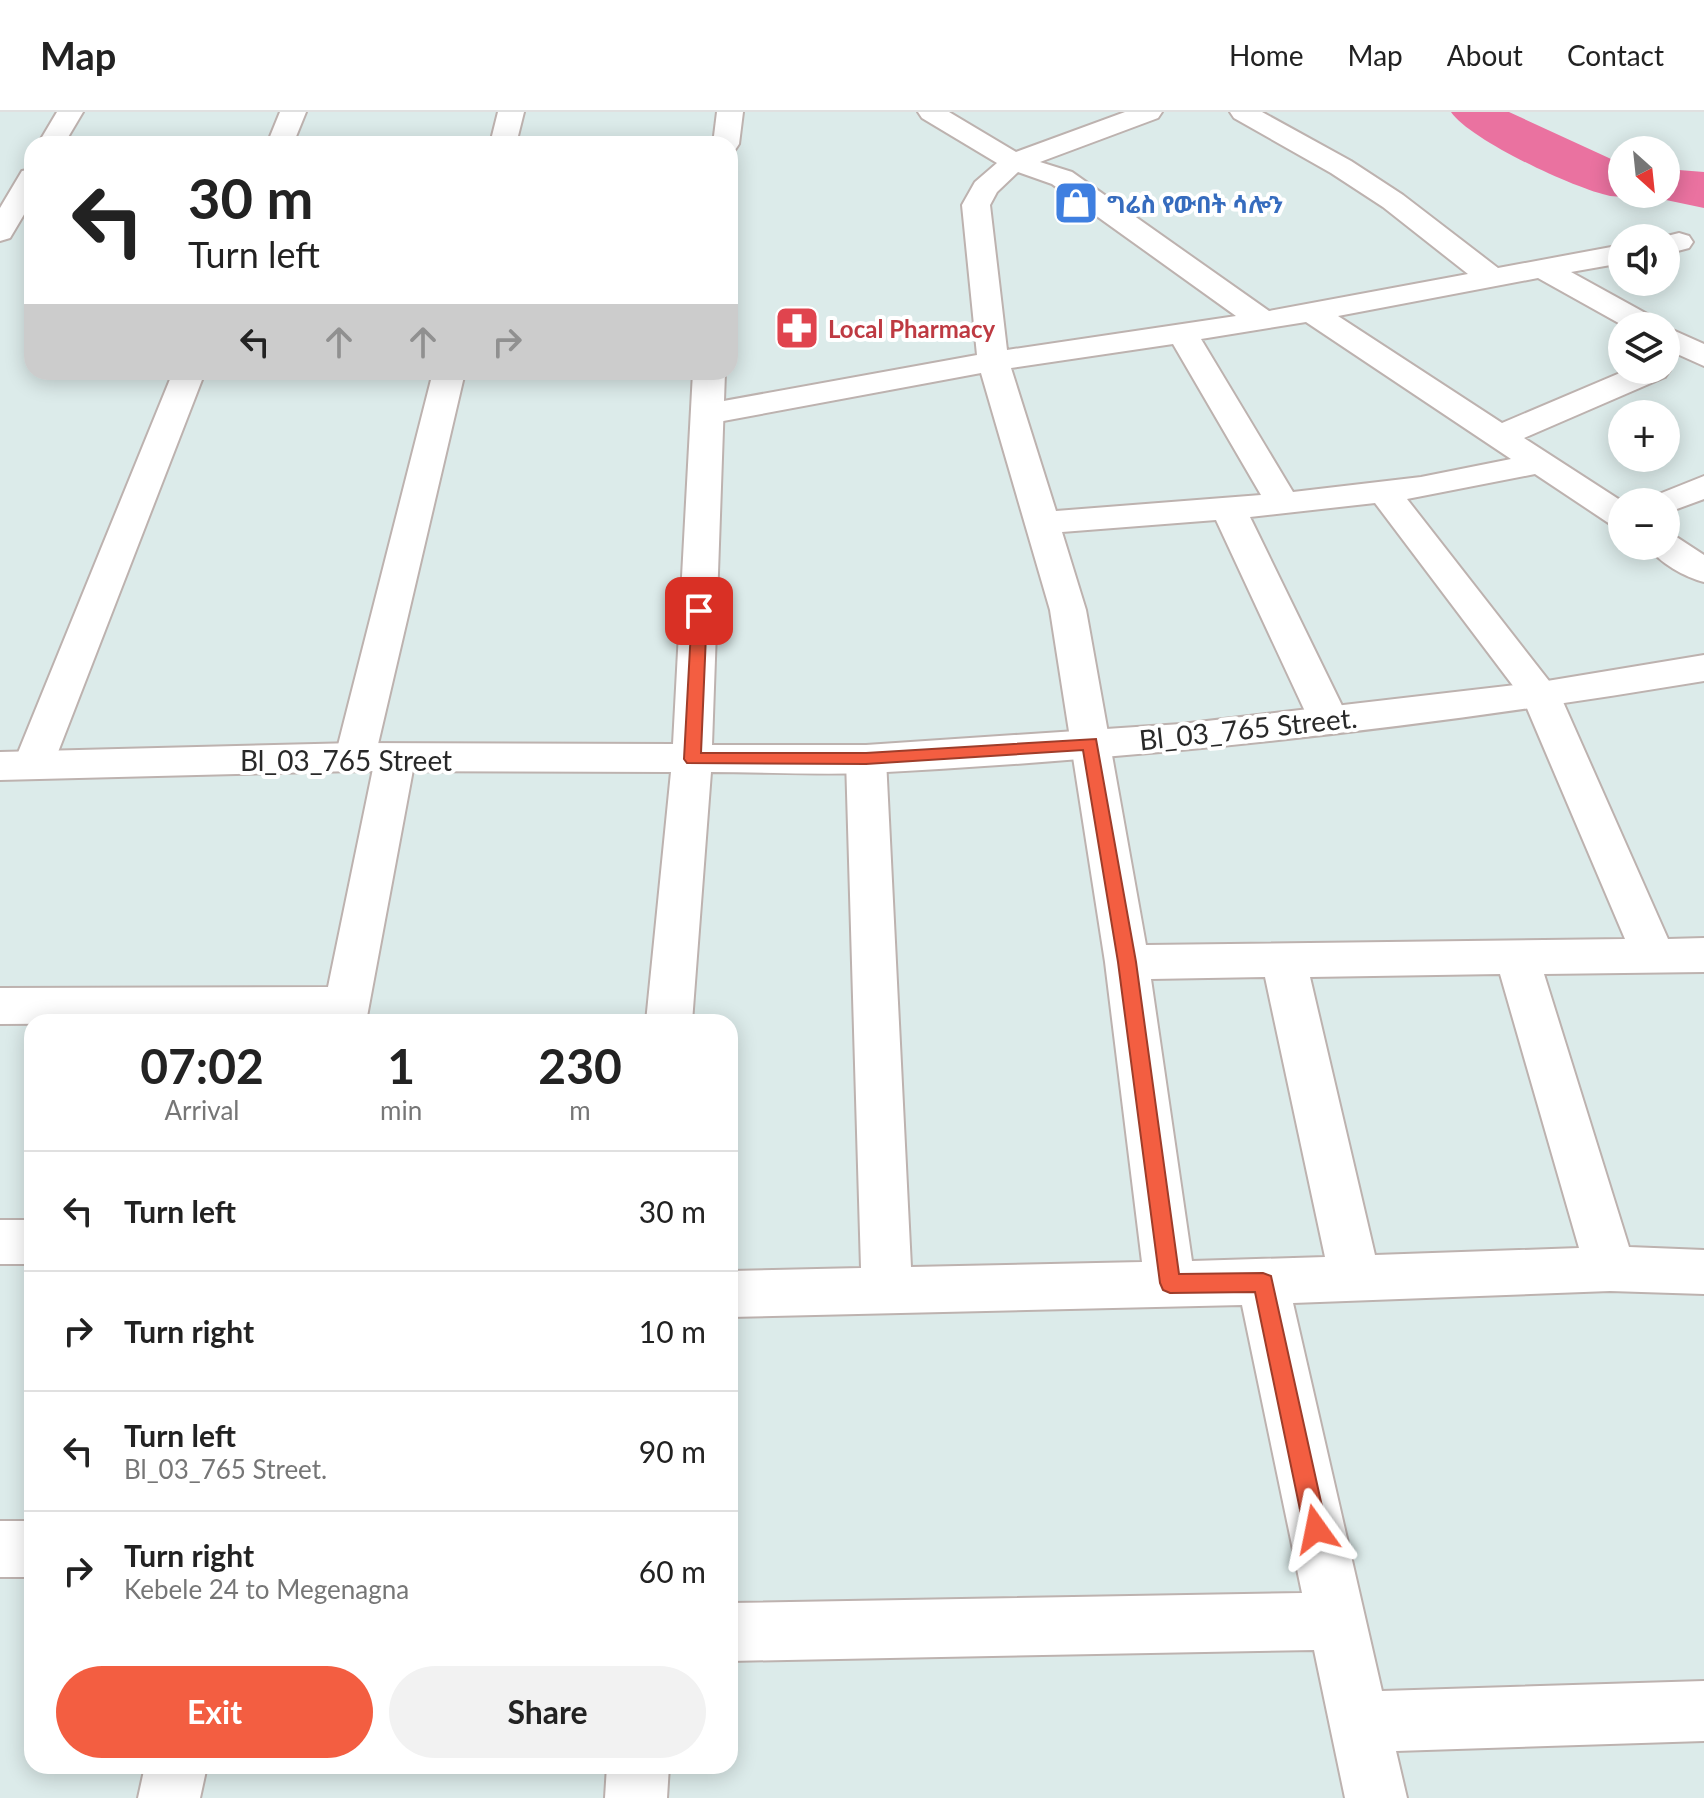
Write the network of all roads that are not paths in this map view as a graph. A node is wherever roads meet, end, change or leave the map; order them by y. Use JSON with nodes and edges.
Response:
{"nodes":[{"id":1,"x":70,"y":112,"type":"edge"},
{"id":2,"x":293,"y":112,"type":"edge"},
{"id":3,"x":511,"y":112,"type":"edge"},
{"id":4,"x":730,"y":112,"type":"edge"},
{"id":5,"x":931,"y":112,"type":"edge"},
{"id":6,"x":1149,"y":112,"type":"edge"},
{"id":7,"x":1243,"y":112,"type":"edge"},
{"id":8,"x":56,"y":136,"type":"edge"},
{"id":9,"x":283,"y":136,"type":"edge"},
{"id":10,"x":505,"y":136,"type":"edge"},
{"id":11,"x":727,"y":136,"type":"edge"},
{"id":12,"x":1014,"y":162,"type":"junction"},
{"id":13,"x":24,"y":191,"type":"edge"},
{"id":14,"x":0,"y":232,"type":"edge"},
{"id":15,"x":1608,"y":257,"type":"edge"},
{"id":16,"x":1543,"y":269,"type":"junction"},
{"id":17,"x":1495,"y":280,"type":"junction"},
{"id":18,"x":1311,"y":312,"type":"junction"},
{"id":19,"x":1621,"y":312,"type":"edge"},
{"id":20,"x":1263,"y":321,"type":"junction"},
{"id":21,"x":1182,"y":333,"type":"junction"},
{"id":22,"x":1680,"y":343,"type":"edge"},
{"id":23,"x":1700,"y":354,"type":"edge"},
{"id":24,"x":1680,"y":360,"type":"edge"},
{"id":25,"x":993,"y":361,"type":"junction"},
{"id":26,"x":186,"y":380,"type":"edge"},
{"id":27,"x":447,"y":380,"type":"edge"},
{"id":28,"x":709,"y":380,"type":"edge"},
{"id":29,"x":1621,"y":384,"type":"edge"},
{"id":30,"x":707,"y":414,"type":"junction"},
{"id":31,"x":1500,"y":436,"type":"junction"},
{"id":32,"x":1541,"y":463,"type":"junction"},
{"id":33,"x":1704,"y":486,"type":"edge"},
{"id":34,"x":1383,"y":491,"type":"junction"},
{"id":35,"x":1680,"y":497,"type":"edge"},
{"id":36,"x":1283,"y":504,"type":"junction"},
{"id":37,"x":1608,"y":508,"type":"edge"},
{"id":38,"x":1229,"y":510,"type":"junction"},
{"id":39,"x":1043,"y":523,"type":"junction"},
{"id":40,"x":1680,"y":555,"type":"edge"},
{"id":41,"x":1704,"y":571,"type":"edge"},
{"id":42,"x":1704,"y":668,"type":"edge"},
{"id":43,"x":1541,"y":695,"type":"junction"},
{"id":44,"x":1329,"y":720,"type":"junction"},
{"id":45,"x":1090,"y":743,"type":"junction"},
{"id":46,"x":375,"y":758,"type":"junction"},
{"id":47,"x":692,"y":759,"type":"junction"},
{"id":48,"x":866,"y":759,"type":"junction"},
{"id":49,"x":17,"y":766,"type":"edge"},
{"id":50,"x":1704,"y":955,"type":"edge"},
{"id":51,"x":1654,"y":956,"type":"junction"},
{"id":52,"x":1517,"y":958,"type":"junction"},
{"id":53,"x":1127,"y":962,"type":"junction"},
{"id":54,"x":1284,"y":962,"type":"junction"},
{"id":55,"x":0,"y":1006,"type":"edge"},
{"id":56,"x":345,"y":1014,"type":"edge"},
{"id":57,"x":670,"y":1014,"type":"edge"},
{"id":58,"x":0,"y":1242,"type":"edge"},
{"id":59,"x":24,"y":1242,"type":"edge"},
{"id":60,"x":1610,"y":1269,"type":"junction"},
{"id":61,"x":1704,"y":1272,"type":"edge"},
{"id":62,"x":1355,"y":1277,"type":"junction"},
{"id":63,"x":1263,"y":1282,"type":"junction"},
{"id":64,"x":1170,"y":1283,"type":"junction"},
{"id":65,"x":887,"y":1292,"type":"junction"},
{"id":66,"x":738,"y":1294,"type":"edge"},
{"id":67,"x":0,"y":1549,"type":"edge"},
{"id":68,"x":24,"y":1549,"type":"edge"},
{"id":69,"x":1335,"y":1621,"type":"junction"},
{"id":70,"x":738,"y":1632,"type":"edge"},
{"id":71,"x":1704,"y":1711,"type":"edge"},
{"id":72,"x":1360,"y":1722,"type":"junction"},
{"id":73,"x":174,"y":1774,"type":"edge"},
{"id":74,"x":638,"y":1774,"type":"edge"},
{"id":75,"x":169,"y":1798,"type":"edge"},
{"id":76,"x":636,"y":1798,"type":"edge"},
{"id":77,"x":1376,"y":1798,"type":"edge"}],
"edges":[{"from":1,"to":8,"type":"street"},
{"from":2,"to":9,"type":"street"},
{"from":3,"to":10,"type":"street"},
{"from":4,"to":11,"type":"street"},
{"from":5,"to":12,"type":"street"},
{"from":6,"to":12,"type":"street"},
{"from":7,"to":17,"type":"street"},
{"from":12,"to":20,"type":"street"},
{"from":12,"to":25,"type":"street"},
{"from":13,"to":14,"type":"street"},
{"from":15,"to":16,"type":"street"},
{"from":16,"to":17,"type":"street"},
{"from":16,"to":19,"type":"street"},
{"from":17,"to":18,"type":"street"},
{"from":18,"to":20,"type":"street"},
{"from":18,"to":31,"type":"street"},
{"from":20,"to":21,"type":"street"},
{"from":21,"to":25,"type":"street"},
{"from":21,"to":36,"type":"street"},
{"from":22,"to":23,"type":"street"},
{"from":23,"to":24,"type":"street"},
{"from":25,"to":30,"type":"street"},
{"from":25,"to":39,"type":"street"},
{"from":26,"to":49,"type":"street"},
{"from":27,"to":46,"type":"street"},
{"from":28,"to":30,"type":"street"},
{"from":29,"to":31,"type":"street"},
{"from":30,"to":47,"type":"street"},
{"from":31,"to":32,"type":"street"},
{"from":32,"to":34,"type":"street"},
{"from":32,"to":37,"type":"street"},
{"from":33,"to":35,"type":"street"},
{"from":34,"to":36,"type":"street"},
{"from":34,"to":43,"type":"street"},
{"from":36,"to":38,"type":"street"},
{"from":38,"to":39,"type":"street"},
{"from":38,"to":44,"type":"street"},
{"from":39,"to":45,"type":"street"},
{"from":40,"to":41,"type":"street"},
{"from":42,"to":43,"type":"street","name":"Bl_03_765 Street."},
{"from":43,"to":44,"type":"street","name":"Bl_03_765 Street."},
{"from":43,"to":51,"type":"street"},
{"from":44,"to":45,"type":"street","name":"Bl_03_765 Street."},
{"from":45,"to":48,"type":"street","name":"Bl_03_765 Street."},
{"from":45,"to":53,"type":"street"},
{"from":46,"to":47,"type":"street","name":"Bl_03_765 Street"},
{"from":46,"to":49,"type":"street","name":"Bl_03_765 Street"},
{"from":46,"to":56,"type":"street"},
{"from":47,"to":48,"type":"street","name":"Bl_03_765 Street."},
{"from":47,"to":57,"type":"street"},
{"from":48,"to":65,"type":"street"},
{"from":50,"to":51,"type":"street"},
{"from":51,"to":52,"type":"street"},
{"from":52,"to":54,"type":"street"},
{"from":52,"to":60,"type":"street"},
{"from":53,"to":54,"type":"street"},
{"from":53,"to":64,"type":"street"},
{"from":54,"to":62,"type":"street"},
{"from":55,"to":56,"type":"street"},
{"from":58,"to":59,"type":"street"},
{"from":60,"to":61,"type":"street"},
{"from":60,"to":62,"type":"street"},
{"from":62,"to":63,"type":"street"},
{"from":63,"to":64,"type":"street"},
{"from":63,"to":69,"type":"street"},
{"from":64,"to":65,"type":"street"},
{"from":65,"to":66,"type":"street"},
{"from":67,"to":68,"type":"street"},
{"from":69,"to":70,"type":"street"},
{"from":69,"to":72,"type":"street"},
{"from":71,"to":72,"type":"street"},
{"from":72,"to":77,"type":"street"},
{"from":73,"to":75,"type":"street"},
{"from":74,"to":76,"type":"street"}]}
